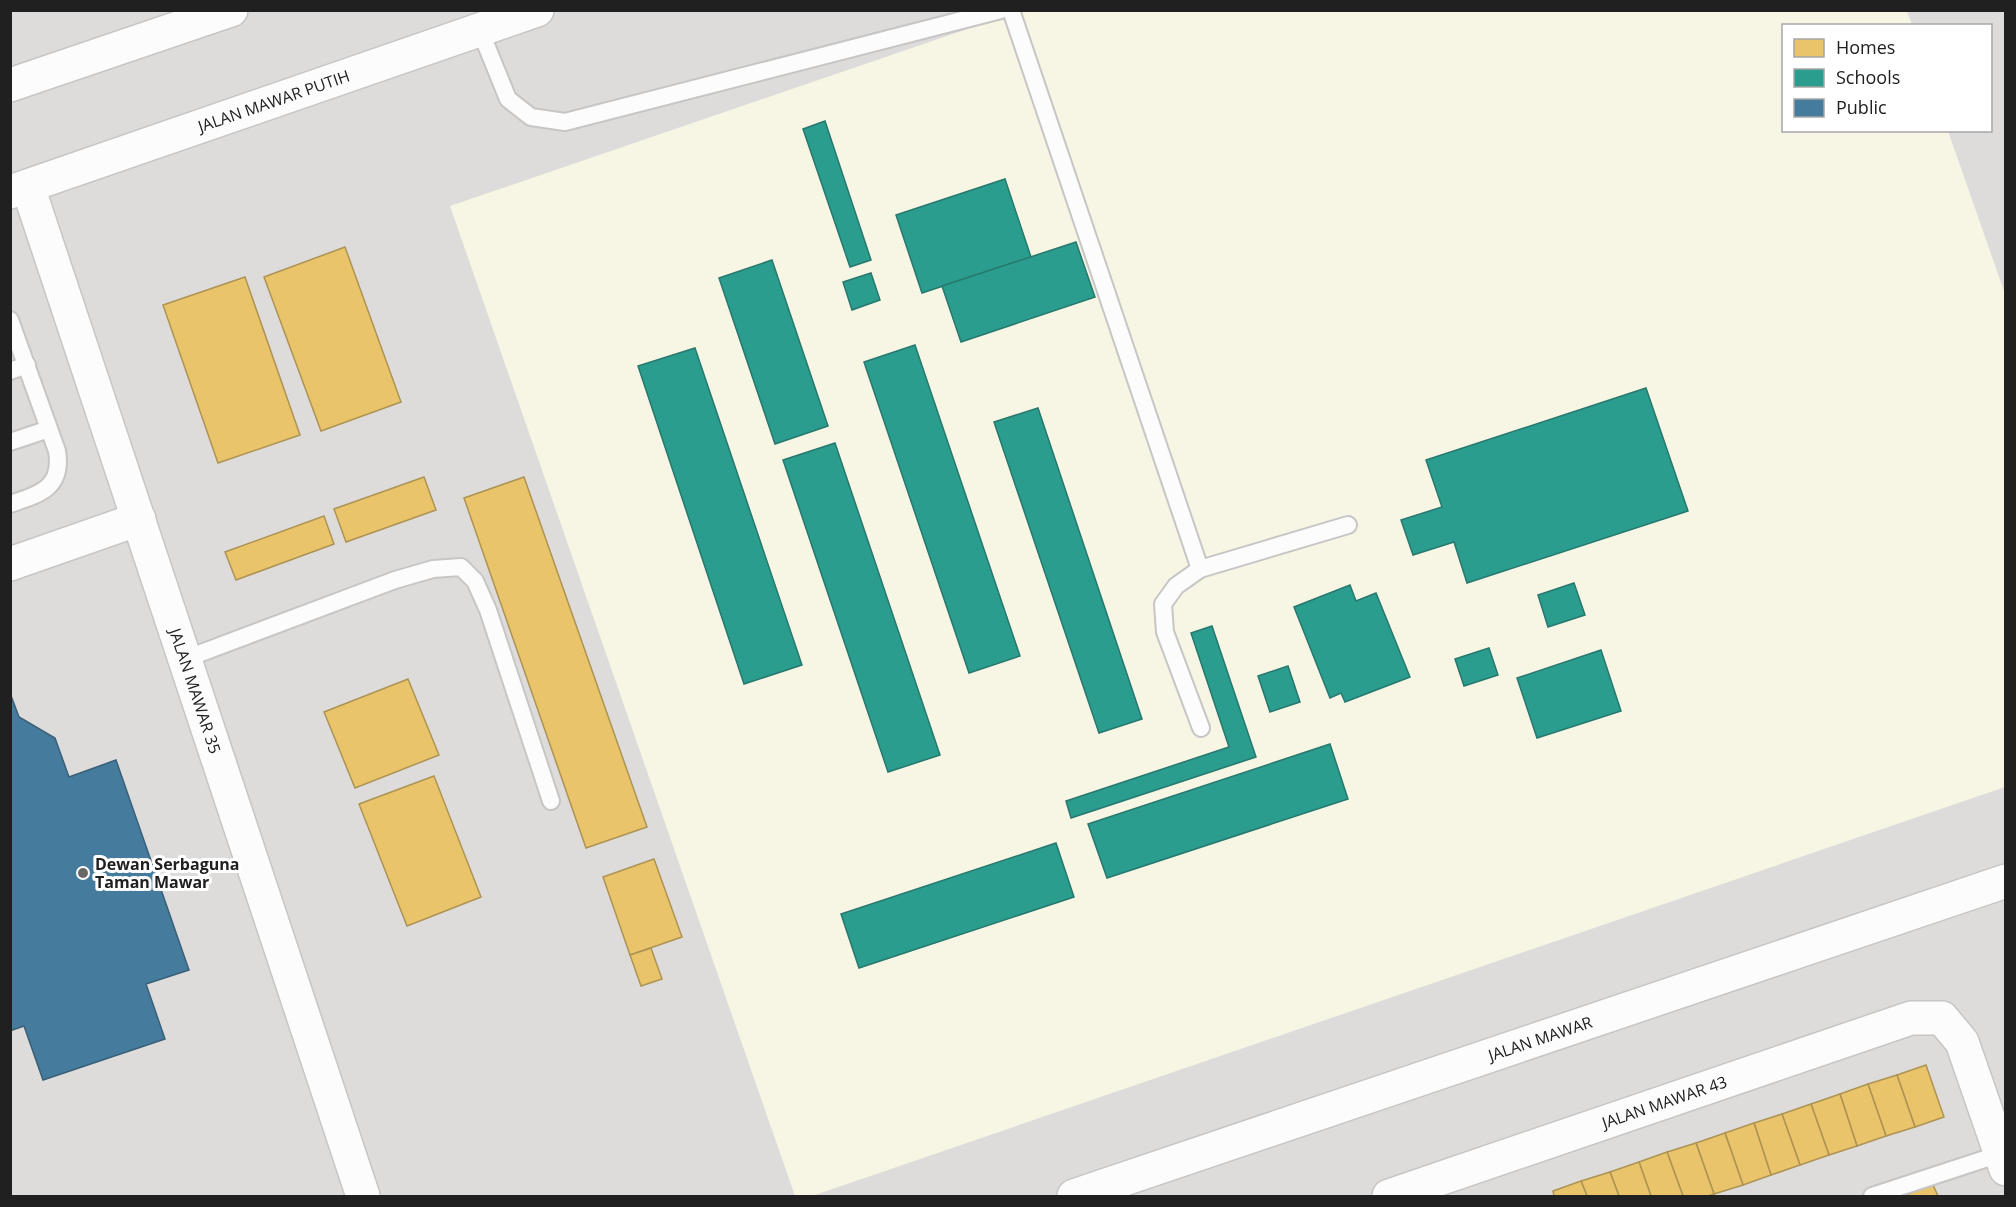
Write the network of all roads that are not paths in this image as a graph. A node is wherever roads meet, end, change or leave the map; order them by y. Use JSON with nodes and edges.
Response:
{"nodes":[{"id":1,"x":231,"y":10,"type":"edge"},
{"id":2,"x":537,"y":10,"type":"edge"},
{"id":3,"x":1001,"y":10,"type":"edge"},
{"id":4,"x":1011,"y":10,"type":"edge"},
{"id":5,"x":480,"y":30,"type":"junction"},
{"id":6,"x":10,"y":85,"type":"edge"},
{"id":7,"x":19,"y":189,"type":"edge"},
{"id":8,"x":10,"y":320,"type":"edge"},
{"id":9,"x":27,"y":365,"type":"junction"},
{"id":10,"x":10,"y":371,"type":"edge"},
{"id":11,"x":49,"y":429,"type":"junction"},
{"id":12,"x":10,"y":442,"type":"edge"},
{"id":13,"x":10,"y":504,"type":"edge"},
{"id":14,"x":139,"y":519,"type":"junction"},
{"id":15,"x":1348,"y":525,"type":"dead end"},
{"id":16,"x":10,"y":564,"type":"edge"},
{"id":17,"x":1200,"y":569,"type":"junction"},
{"id":18,"x":185,"y":659,"type":"junction"},
{"id":19,"x":1201,"y":728,"type":"dead end"},
{"id":20,"x":551,"y":801,"type":"dead end"},
{"id":21,"x":2006,"y":881,"type":"edge"},
{"id":22,"x":2003,"y":1162,"type":"edge"},
{"id":23,"x":1440,"y":1188,"type":"edge"},
{"id":24,"x":363,"y":1197,"type":"edge"},
{"id":25,"x":1074,"y":1197,"type":"edge"},
{"id":26,"x":1389,"y":1197,"type":"edge"},
{"id":27,"x":1872,"y":1197,"type":"edge"}],
"edges":[{"from":1,"to":6,"type":"street"},
{"from":2,"to":5,"type":"street","name":"JALAN MAWAR PUTIH"},
{"from":3,"to":5,"type":"lane"},
{"from":4,"to":17,"type":"lane"},
{"from":5,"to":7,"type":"street","name":"JALAN MAWAR PUTIH"},
{"from":7,"to":14,"type":"street","name":"JALAN MAWAR 35"},
{"from":8,"to":9,"type":"lane"},
{"from":9,"to":10,"type":"lane"},
{"from":9,"to":11,"type":"lane"},
{"from":11,"to":12,"type":"lane"},
{"from":11,"to":13,"type":"lane"},
{"from":14,"to":16,"type":"street"},
{"from":14,"to":18,"type":"street","name":"JALAN MAWAR 35"},
{"from":15,"to":17,"type":"lane"},
{"from":17,"to":19,"type":"lane"},
{"from":18,"to":20,"type":"lane"},
{"from":18,"to":24,"type":"street","name":"JALAN MAWAR 35"},
{"from":21,"to":25,"type":"street","name":"JALAN MAWAR"},
{"from":22,"to":23,"type":"street","name":"JALAN MAWAR 43"},
{"from":22,"to":27,"type":"lane"},
{"from":23,"to":26,"type":"street","name":"JALAN MAWAR 43"}]}
